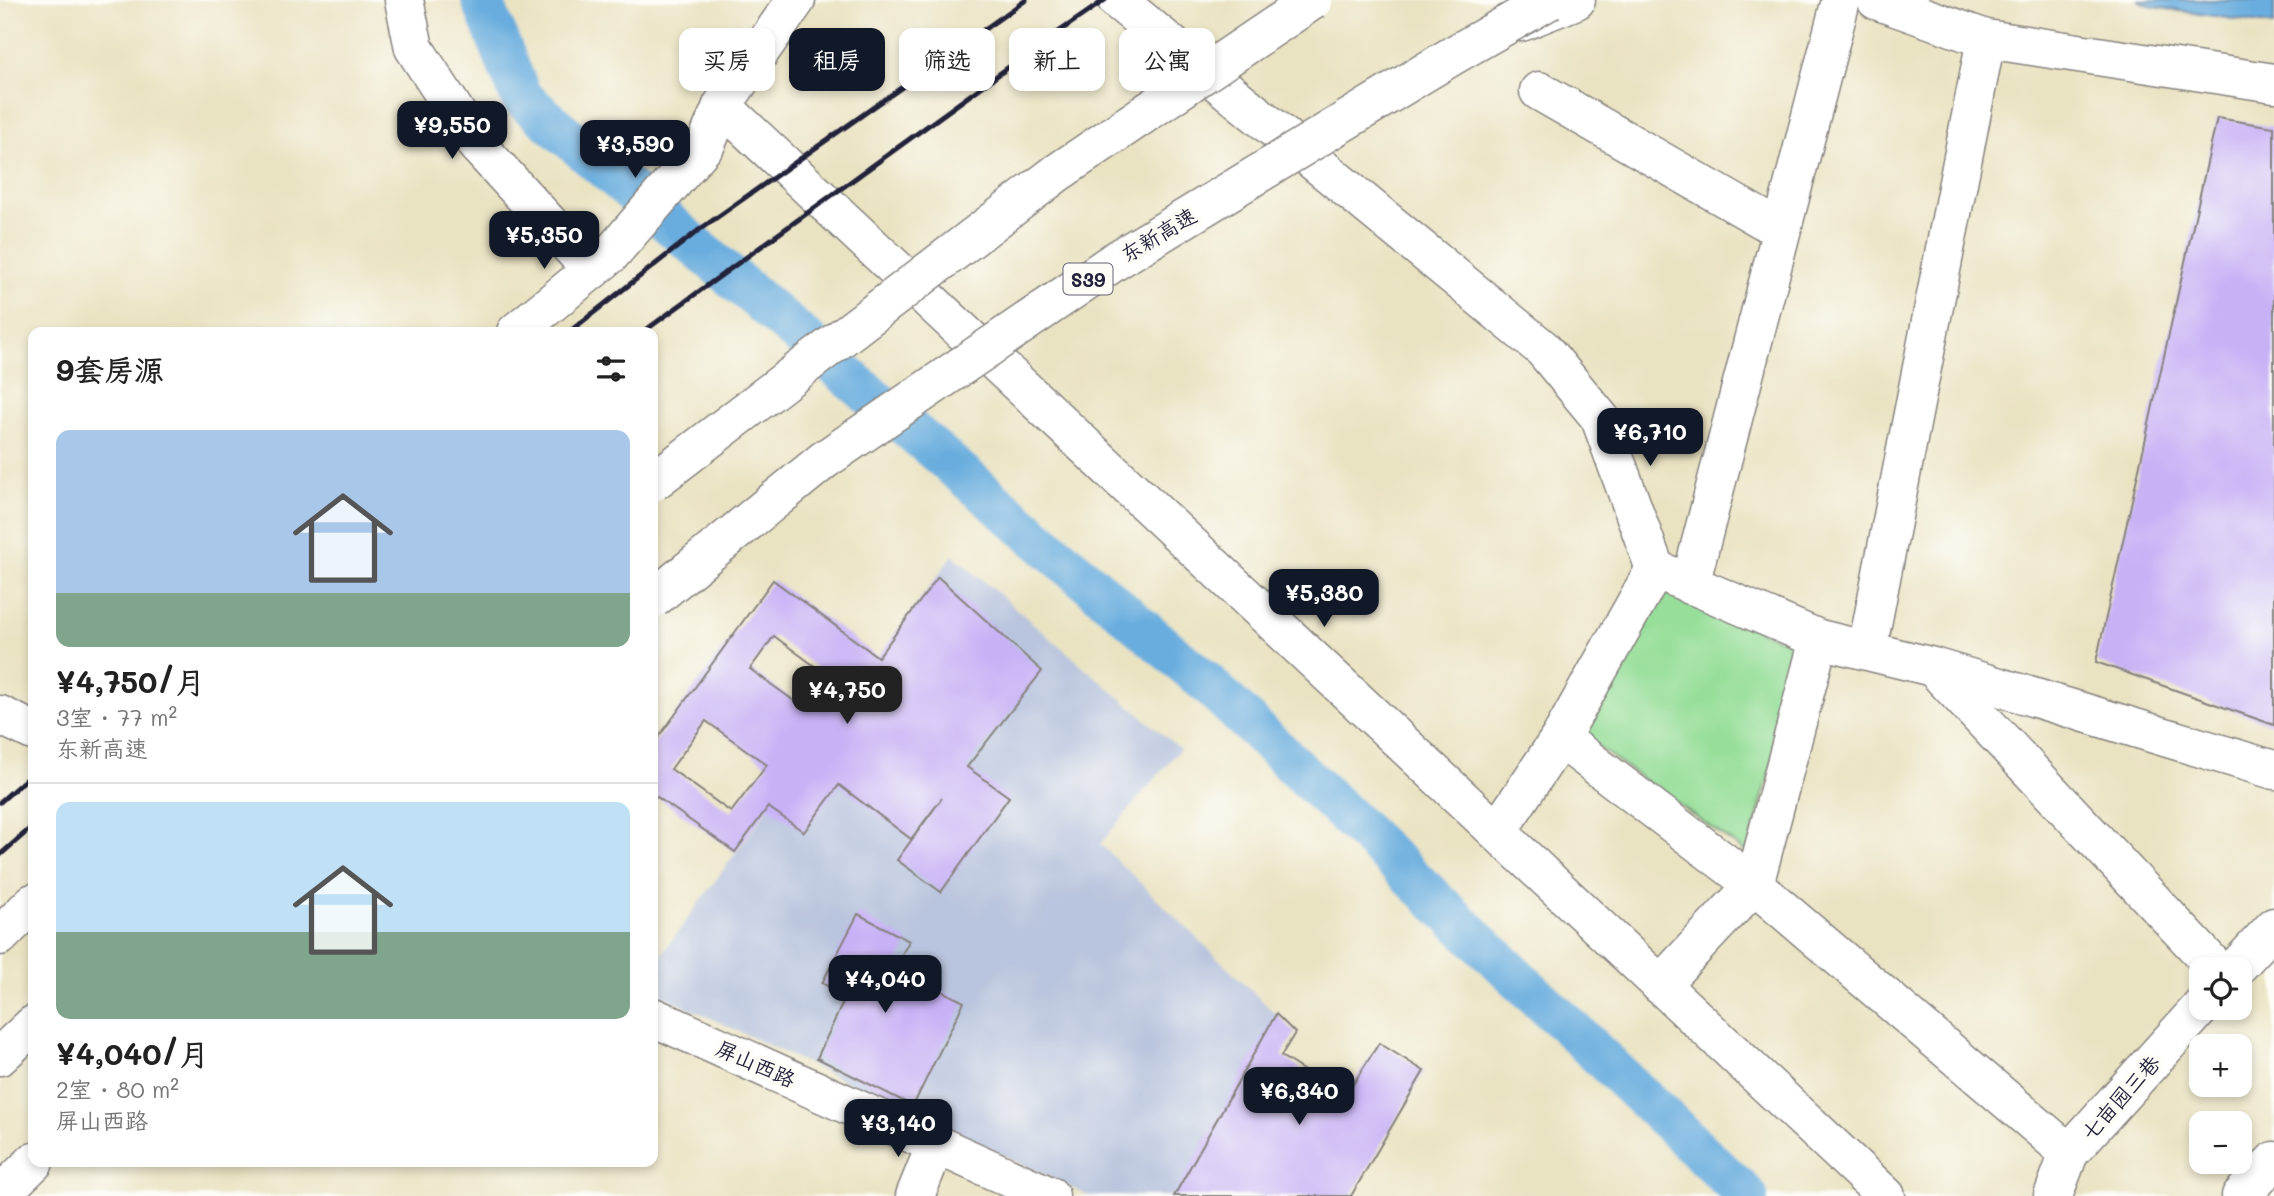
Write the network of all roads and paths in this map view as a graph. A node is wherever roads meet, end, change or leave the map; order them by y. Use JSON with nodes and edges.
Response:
{"nodes":[{"id":1,"x":404,"y":0,"type":"edge"},
{"id":2,"x":796,"y":0,"type":"edge"},
{"id":3,"x":1117,"y":0,"type":"edge"},
{"id":4,"x":1313,"y":0,"type":"edge"},
{"id":5,"x":1550,"y":0,"type":"edge"},
{"id":6,"x":1576,"y":0,"type":"edge"},
{"id":7,"x":1841,"y":0,"type":"edge"},
{"id":8,"x":1876,"y":0,"type":"edge"},
{"id":9,"x":1493,"y":33,"type":"junction"},
{"id":10,"x":1986,"y":39,"type":"junction"},
{"id":11,"x":2274,"y":83,"type":"edge"},
{"id":12,"x":1539,"y":91,"type":"dead end"},
{"id":13,"x":722,"y":106,"type":"junction"},
{"id":14,"x":1781,"y":230,"type":"junction"},
{"id":15,"x":601,"y":263,"type":"junction"},
{"id":16,"x":522,"y":327,"type":"edge"},
{"id":17,"x":658,"y":478,"type":"edge"},
{"id":18,"x":1655,"y":569,"type":"junction"},
{"id":19,"x":1690,"y":585,"type":"junction"},
{"id":20,"x":658,"y":595,"type":"edge"},
{"id":21,"x":1819,"y":639,"type":"junction"},
{"id":22,"x":1867,"y":650,"type":"junction"},
{"id":23,"x":1933,"y":667,"type":"junction"},
{"id":24,"x":1560,"y":738,"type":"junction"},
{"id":25,"x":2274,"y":770,"type":"edge"},
{"id":26,"x":1497,"y":832,"type":"junction"},
{"id":27,"x":1754,"y":886,"type":"junction"},
{"id":28,"x":28,"y":908,"type":"edge"},
{"id":29,"x":2274,"y":927,"type":"edge"},
{"id":30,"x":0,"y":936,"type":"edge"},
{"id":31,"x":2206,"y":957,"type":"edge"},
{"id":32,"x":2246,"y":957,"type":"edge"},
{"id":33,"x":1660,"y":985,"type":"junction"},
{"id":34,"x":658,"y":1019,"type":"edge"},
{"id":35,"x":2189,"y":1020,"type":"edge"},
{"id":36,"x":28,"y":1029,"type":"edge"},
{"id":37,"x":0,"y":1056,"type":"edge"},
{"id":38,"x":936,"y":1144,"type":"junction"},
{"id":39,"x":2069,"y":1153,"type":"junction"},
{"id":40,"x":2274,"y":1161,"type":"edge"},
{"id":41,"x":28,"y":1167,"type":"edge"},
{"id":42,"x":0,"y":1195,"type":"edge"},
{"id":43,"x":915,"y":1196,"type":"edge"},
{"id":44,"x":1050,"y":1196,"type":"edge"},
{"id":45,"x":1886,"y":1196,"type":"edge"},
{"id":46,"x":2053,"y":1196,"type":"edge"},
{"id":47,"x":2241,"y":1196,"type":"edge"}],
"edges":[{"from":1,"to":15,"type":"main road"},
{"from":2,"to":13,"type":"main road"},
{"from":3,"to":18,"type":"main road"},
{"from":4,"to":17,"type":"main road","bridge":true},
{"from":5,"to":9,"type":"main road","name":"东新高速","number":"S39","bridge":true},
{"from":6,"to":9,"type":"main road","bridge":true},
{"from":7,"to":14,"type":"main road"},
{"from":8,"to":10,"type":"main road"},
{"from":9,"to":20,"type":"main road","name":"东新高速","number":"S39","bridge":true},
{"from":10,"to":11,"type":"main road"},
{"from":10,"to":22,"type":"main road"},
{"from":12,"to":14,"type":"main road"},
{"from":13,"to":15,"type":"main road"},
{"from":13,"to":26,"type":"main road"},
{"from":14,"to":19,"type":"main road"},
{"from":15,"to":16,"type":"main road"},
{"from":18,"to":19,"type":"main road"},
{"from":18,"to":24,"type":"main road"},
{"from":19,"to":21,"type":"main road"},
{"from":21,"to":22,"type":"main road"},
{"from":21,"to":27,"type":"main road"},
{"from":22,"to":23,"type":"main road"},
{"from":23,"to":25,"type":"main road"},
{"from":23,"to":31,"type":"main road"},
{"from":24,"to":26,"type":"main road"},
{"from":24,"to":27,"type":"main road"},
{"from":26,"to":33,"type":"main road"},
{"from":27,"to":33,"type":"main road"},
{"from":27,"to":39,"type":"main road"},
{"from":28,"to":30,"type":"main road"},
{"from":29,"to":32,"type":"main road"},
{"from":33,"to":45,"type":"main road"},
{"from":34,"to":38,"type":"main road","name":"屏山西路"},
{"from":35,"to":39,"type":"main road","name":"七亩园三巷"},
{"from":36,"to":37,"type":"main road"},
{"from":38,"to":43,"type":"main road"},
{"from":38,"to":44,"type":"main road","name":"屏山西路"},
{"from":39,"to":46,"type":"main road","name":"七亩园三巷"},
{"from":40,"to":47,"type":"main road"},
{"from":41,"to":42,"type":"main road"}]}
